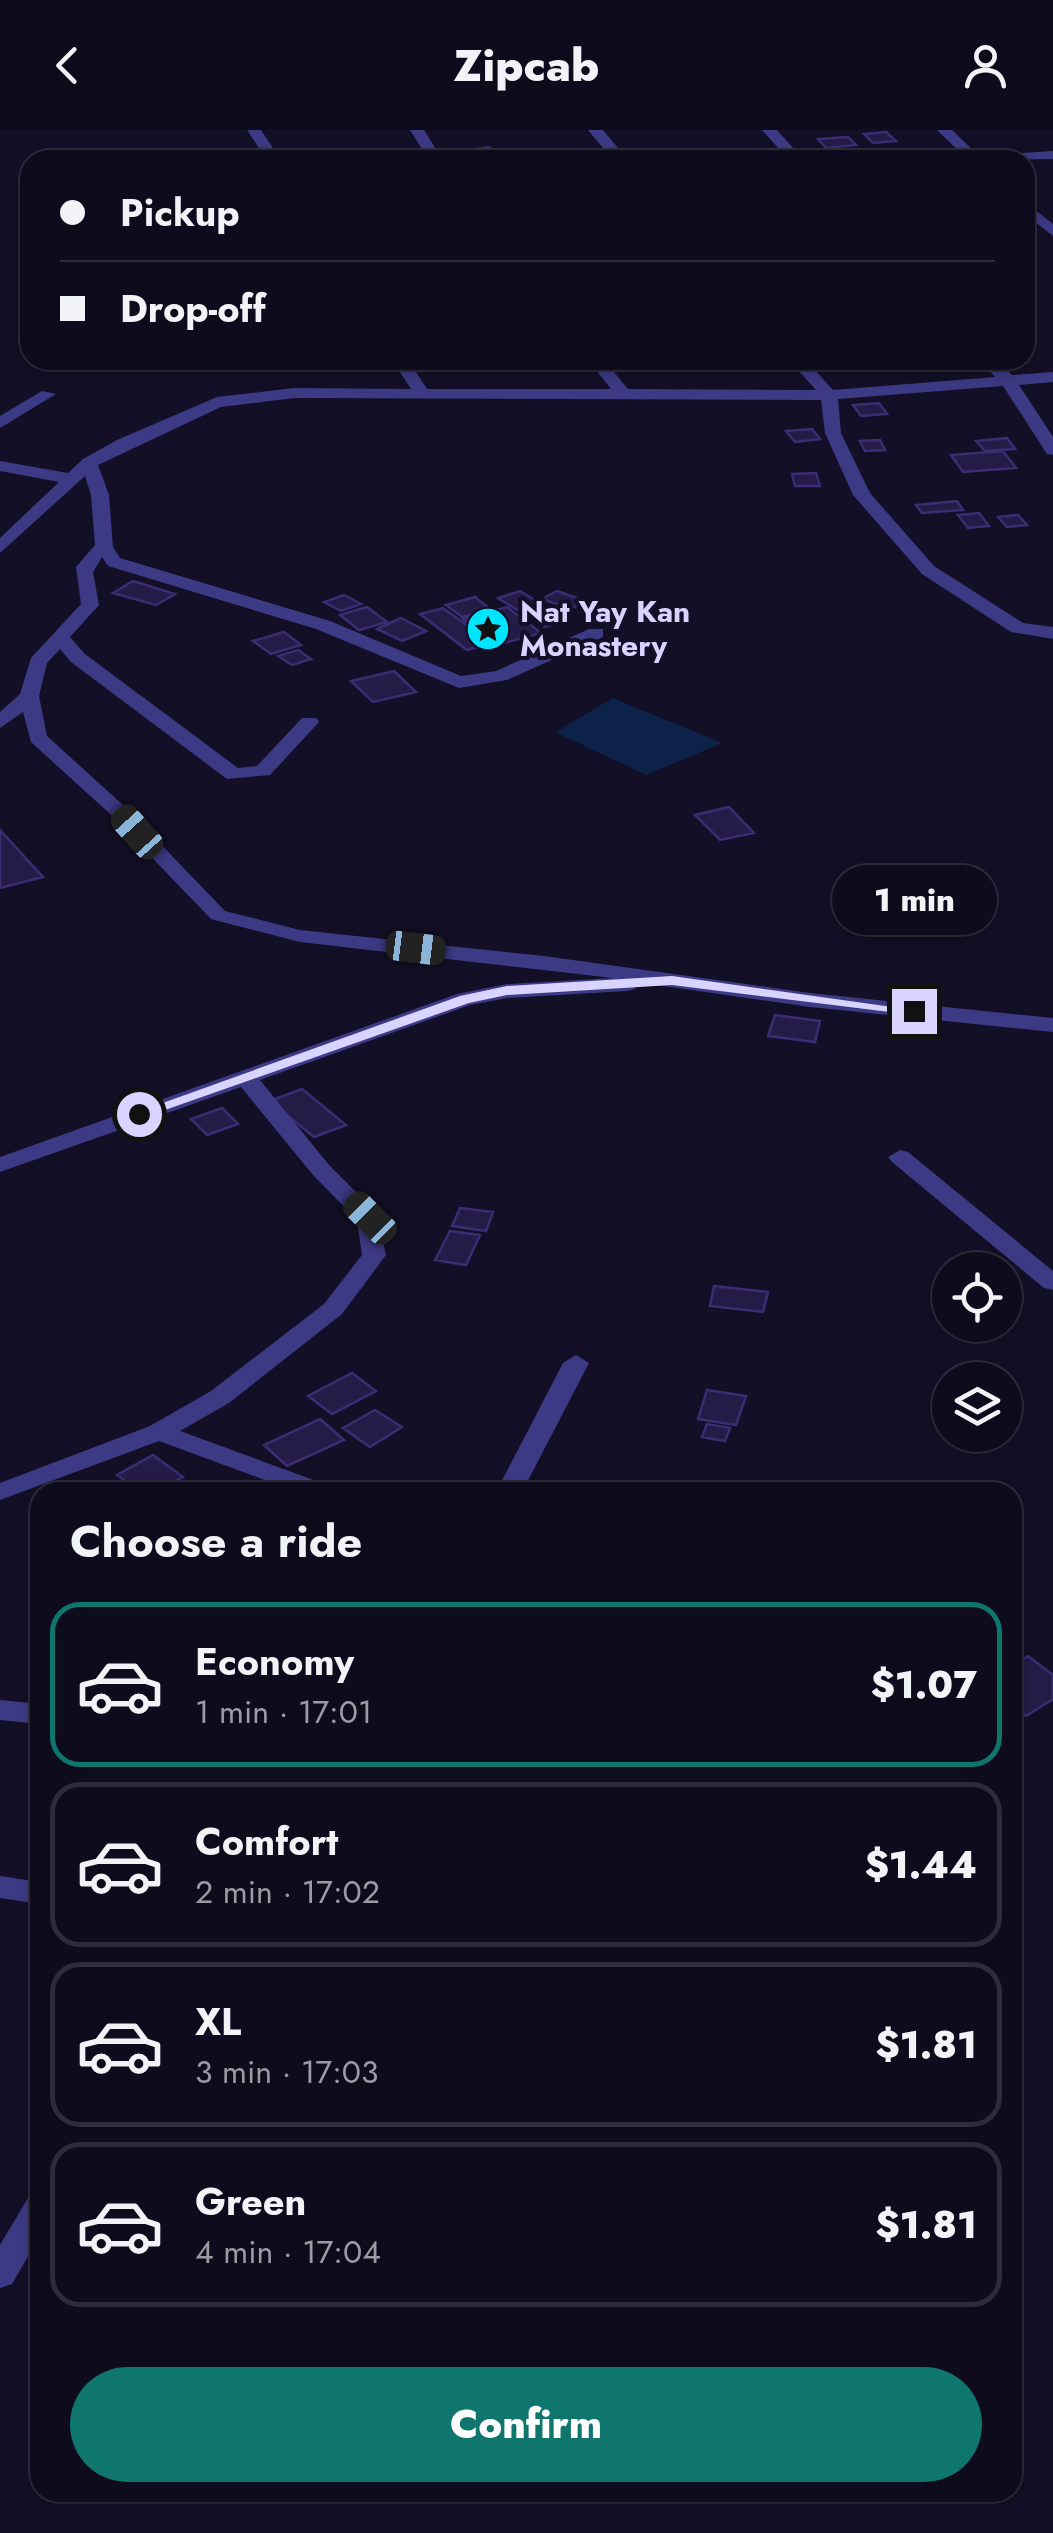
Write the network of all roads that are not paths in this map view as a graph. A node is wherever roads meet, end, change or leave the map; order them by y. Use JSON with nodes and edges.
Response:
{"nodes":[{"id":1,"x":596,"y":130,"type":"edge"},
{"id":2,"x":769,"y":130,"type":"edge"},
{"id":3,"x":944,"y":130,"type":"edge"},
{"id":4,"x":613,"y":150,"type":"edge"},
{"id":5,"x":788,"y":150,"type":"edge"},
{"id":6,"x":965,"y":150,"type":"edge"},
{"id":7,"x":407,"y":370,"type":"edge"},
{"id":8,"x":604,"y":370,"type":"edge"},
{"id":9,"x":807,"y":370,"type":"edge"},
{"id":10,"x":998,"y":370,"type":"edge"},
{"id":11,"x":1053,"y":377,"type":"edge"},
{"id":12,"x":1009,"y":382,"type":"junction"},
{"id":13,"x":421,"y":392,"type":"junction"},
{"id":14,"x":48,"y":394,"type":"dead end"},
{"id":15,"x":829,"y":395,"type":"junction"},
{"id":16,"x":626,"y":398,"type":"junction"},
{"id":17,"x":0,"y":423,"type":"edge"},
{"id":18,"x":1053,"y":450,"type":"edge"},
{"id":19,"x":88,"y":463,"type":"junction"},
{"id":20,"x":0,"y":466,"type":"edge"},
{"id":21,"x":72,"y":478,"type":"junction"},
{"id":22,"x":104,"y":547,"type":"junction"},
{"id":23,"x":0,"y":548,"type":"edge"},
{"id":24,"x":596,"y":633,"type":"dead end"},
{"id":25,"x":1053,"y":633,"type":"edge"},
{"id":26,"x":60,"y":637,"type":"junction"},
{"id":27,"x":29,"y":696,"type":"junction"},
{"id":28,"x":0,"y":722,"type":"edge"},
{"id":29,"x":308,"y":722,"type":"dead end"},
{"id":30,"x":672,"y":980,"type":"junction"},
{"id":31,"x":1053,"y":1025,"type":"edge"},
{"id":32,"x":244,"y":1075,"type":"junction"},
{"id":33,"x":900,"y":1157,"type":"dead end"},
{"id":34,"x":0,"y":1165,"type":"edge"},
{"id":35,"x":1053,"y":1284,"type":"edge"},
{"id":36,"x":576,"y":1363,"type":"dead end"},
{"id":37,"x":159,"y":1432,"type":"junction"},
{"id":38,"x":294,"y":1482,"type":"edge"},
{"id":39,"x":514,"y":1482,"type":"edge"},
{"id":40,"x":0,"y":1492,"type":"edge"},
{"id":41,"x":0,"y":1710,"type":"edge"},
{"id":42,"x":30,"y":1713,"type":"edge"},
{"id":43,"x":0,"y":1887,"type":"edge"},
{"id":44,"x":30,"y":1892,"type":"edge"},
{"id":45,"x":30,"y":2224,"type":"edge"},
{"id":46,"x":0,"y":2274,"type":"edge"}],
"edges":[{"from":1,"to":4,"type":"street"},
{"from":2,"to":5,"type":"street"},
{"from":3,"to":6,"type":"street"},
{"from":7,"to":13,"type":"street"},
{"from":8,"to":16,"type":"street"},
{"from":9,"to":15,"type":"street"},
{"from":10,"to":12,"type":"street"},
{"from":11,"to":12,"type":"street"},
{"from":12,"to":15,"type":"street"},
{"from":12,"to":18,"type":"street"},
{"from":13,"to":16,"type":"street"},
{"from":13,"to":19,"type":"street"},
{"from":14,"to":17,"type":"street"},
{"from":15,"to":16,"type":"street"},
{"from":15,"to":25,"type":"street"},
{"from":19,"to":21,"type":"street"},
{"from":19,"to":22,"type":"street"},
{"from":20,"to":21,"type":"street"},
{"from":21,"to":23,"type":"street"},
{"from":22,"to":24,"type":"street"},
{"from":22,"to":26,"type":"street"},
{"from":26,"to":27,"type":"street"},
{"from":26,"to":29,"type":"street"},
{"from":27,"to":28,"type":"street"},
{"from":27,"to":30,"type":"street"},
{"from":30,"to":31,"type":"street"},
{"from":30,"to":32,"type":"street"},
{"from":32,"to":34,"type":"street"},
{"from":32,"to":37,"type":"street"},
{"from":33,"to":35,"type":"street"},
{"from":36,"to":39,"type":"street"},
{"from":37,"to":38,"type":"street"},
{"from":37,"to":40,"type":"street"},
{"from":41,"to":42,"type":"street"},
{"from":43,"to":44,"type":"street"},
{"from":45,"to":46,"type":"street"}]}
